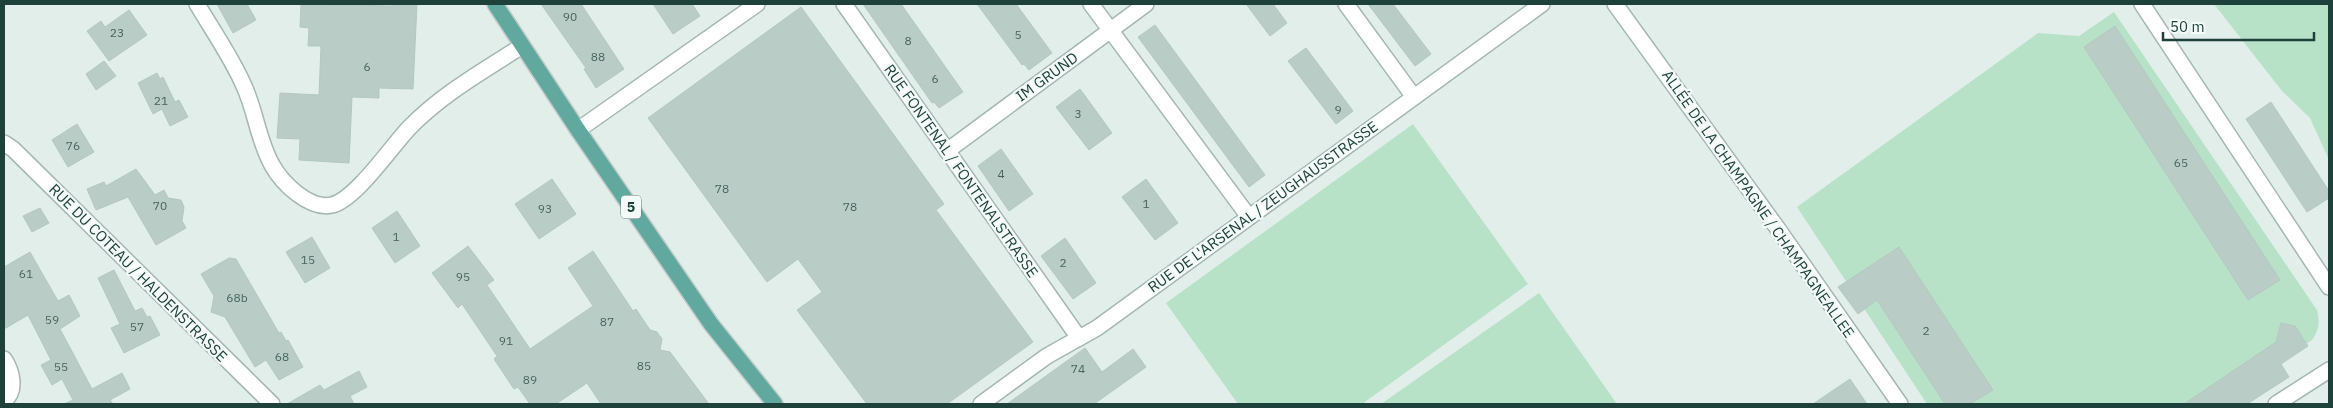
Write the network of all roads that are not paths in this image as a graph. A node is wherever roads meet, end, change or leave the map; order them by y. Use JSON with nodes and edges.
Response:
{"nodes":[{"id":1,"x":197,"y":4,"type":"edge"},
{"id":2,"x":495,"y":4,"type":"edge"},
{"id":3,"x":844,"y":4,"type":"edge"},
{"id":4,"x":1091,"y":4,"type":"edge"},
{"id":5,"x":1146,"y":4,"type":"edge"},
{"id":6,"x":1346,"y":4,"type":"edge"},
{"id":7,"x":1542,"y":4,"type":"edge"},
{"id":8,"x":1616,"y":4,"type":"edge"},
{"id":9,"x":2142,"y":4,"type":"edge"},
{"id":10,"x":752,"y":5,"type":"edge"},
{"id":11,"x":1111,"y":31,"type":"junction"},
{"id":12,"x":522,"y":46,"type":"junction"},
{"id":13,"x":1414,"y":97,"type":"junction"},
{"id":14,"x":578,"y":130,"type":"junction"},
{"id":15,"x":4,"y":143,"type":"edge"},
{"id":16,"x":947,"y":150,"type":"junction"},
{"id":17,"x":1249,"y":218,"type":"junction"},
{"id":18,"x":2329,"y":287,"type":"edge"},
{"id":19,"x":1079,"y":338,"type":"junction"},
{"id":20,"x":4,"y":359,"type":"edge"},
{"id":21,"x":2329,"y":370,"type":"edge"},
{"id":22,"x":4,"y":401,"type":"edge"},
{"id":23,"x":272,"y":404,"type":"edge"},
{"id":24,"x":775,"y":404,"type":"edge"},
{"id":25,"x":981,"y":404,"type":"edge"},
{"id":26,"x":1900,"y":404,"type":"edge"},
{"id":27,"x":2276,"y":404,"type":"edge"}],
"edges":[{"from":1,"to":12,"type":"street"},
{"from":2,"to":12,"type":"main road","number":"5"},
{"from":3,"to":16,"type":"street","name":"RUE FONTENAL / FONTENALSTRASSE"},
{"from":4,"to":11,"type":"street"},
{"from":5,"to":11,"type":"street","name":"IM GRUND"},
{"from":6,"to":13,"type":"street"},
{"from":7,"to":13,"type":"street","name":"RUE DE L'ARSENAL / ZEUGHAUSSTRASSE"},
{"from":8,"to":26,"type":"street","name":"ALLÉE DE LA CHAMPAGNE / CHAMPAGNEALLEE"},
{"from":9,"to":18,"type":"street"},
{"from":10,"to":14,"type":"street"},
{"from":11,"to":16,"type":"street","name":"IM GRUND"},
{"from":11,"to":17,"type":"street"},
{"from":12,"to":14,"type":"main road","number":"5"},
{"from":13,"to":17,"type":"street","name":"RUE DE L'ARSENAL / ZEUGHAUSSTRASSE"},
{"from":14,"to":24,"type":"main road","number":"5"},
{"from":15,"to":23,"type":"street","name":"RUE DU COTEAU / HALDENSTRASSE"},
{"from":16,"to":19,"type":"street","name":"RUE FONTENAL / FONTENALSTRASSE"},
{"from":17,"to":19,"type":"street","name":"RUE DE L'ARSENAL / ZEUGHAUSSTRASSE"},
{"from":19,"to":25,"type":"street","name":"RUE DE L'ARSENAL / ZEUGHAUSSTRASSE"},
{"from":20,"to":22,"type":"street"},
{"from":21,"to":27,"type":"street"}]}
